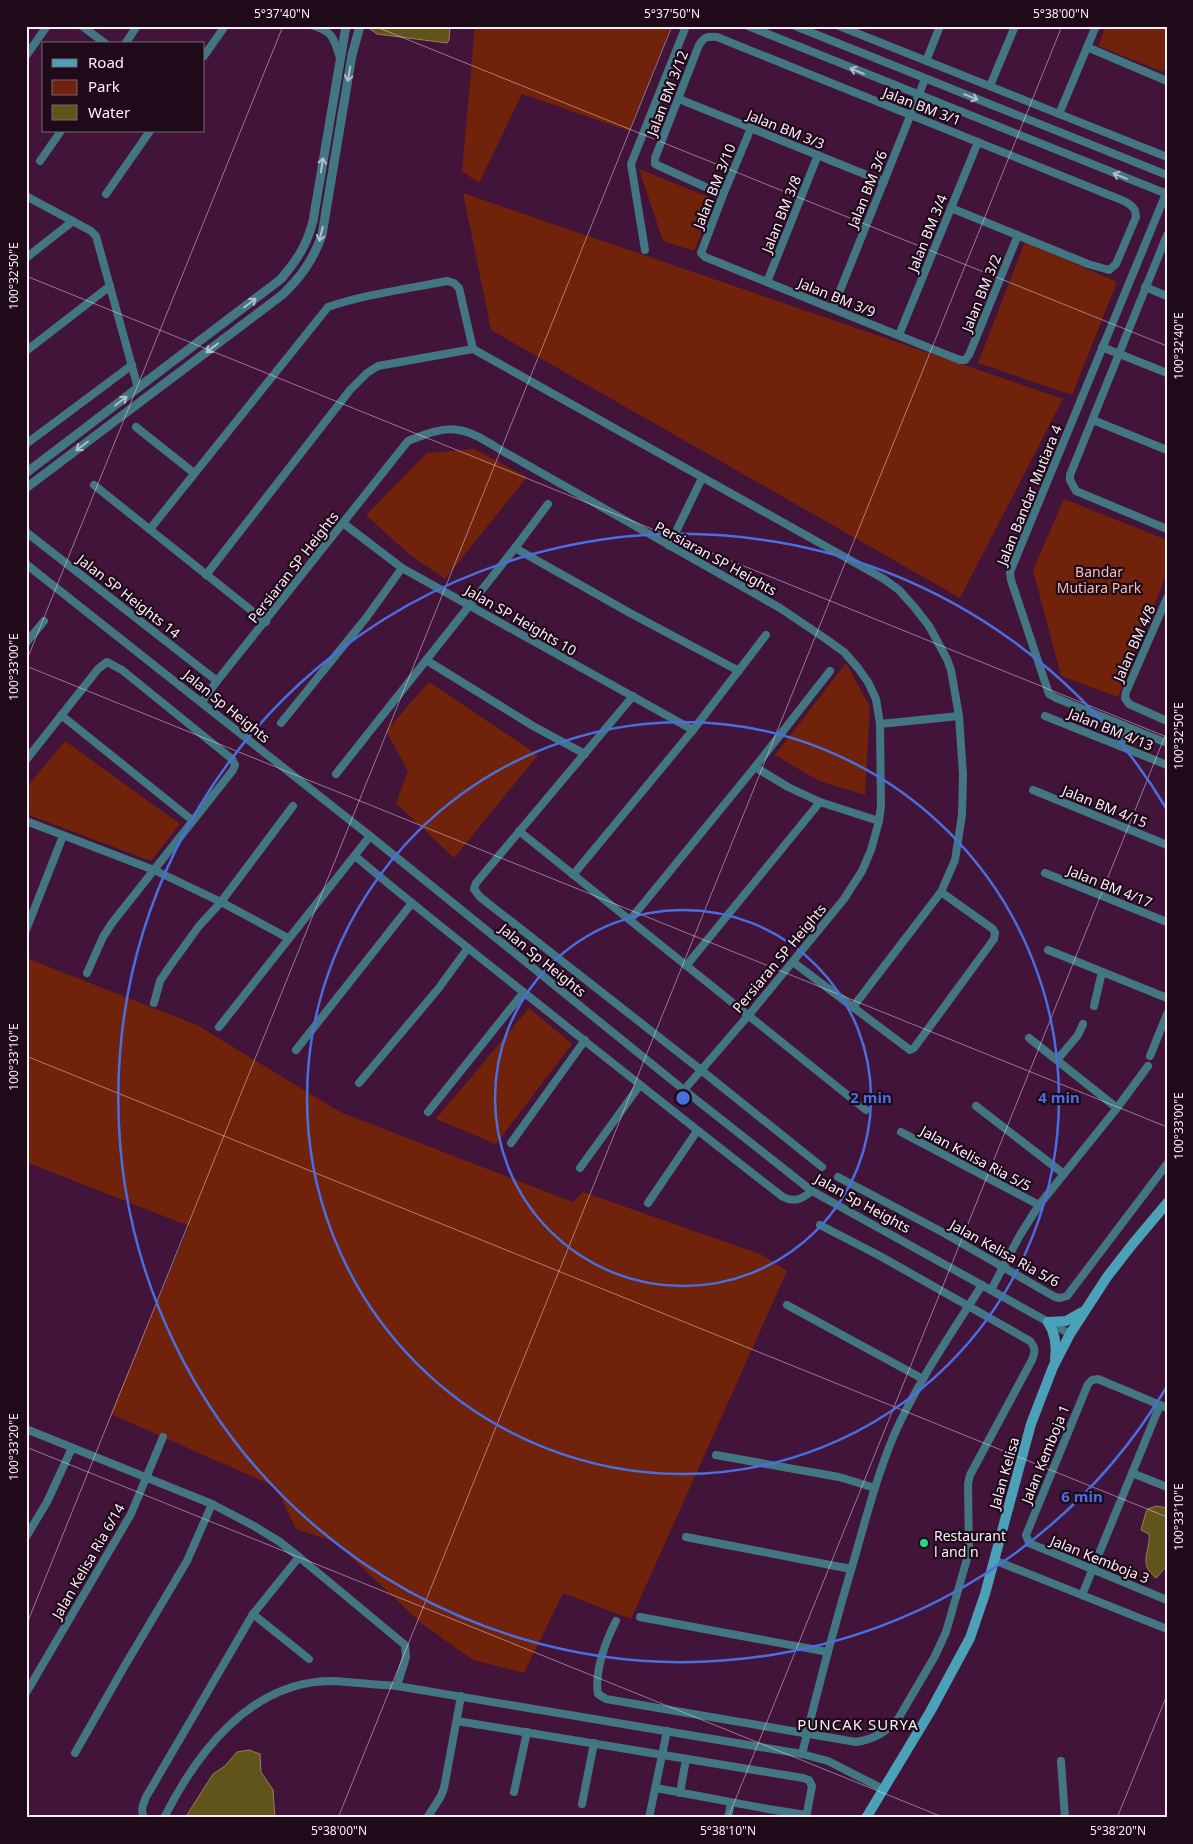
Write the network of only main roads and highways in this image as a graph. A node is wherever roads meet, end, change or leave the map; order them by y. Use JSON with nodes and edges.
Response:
{"nodes":[{"id":1,"x":1167,"y":1203,"type":"edge"},
{"id":2,"x":1086,"y":1309,"type":"junction"},
{"id":3,"x":1053,"y":1368,"type":"junction"},
{"id":4,"x":866,"y":1818,"type":"edge"}],
"edges":[{"from":1,"to":2,"type":"main road","name":"Jalan Kelisa"},
{"from":2,"to":3,"type":"main road","name":"Jalan Kelisa"},
{"from":2,"to":3,"type":"main road"},
{"from":3,"to":4,"type":"main road","name":"Jalan Kelisa"}]}
